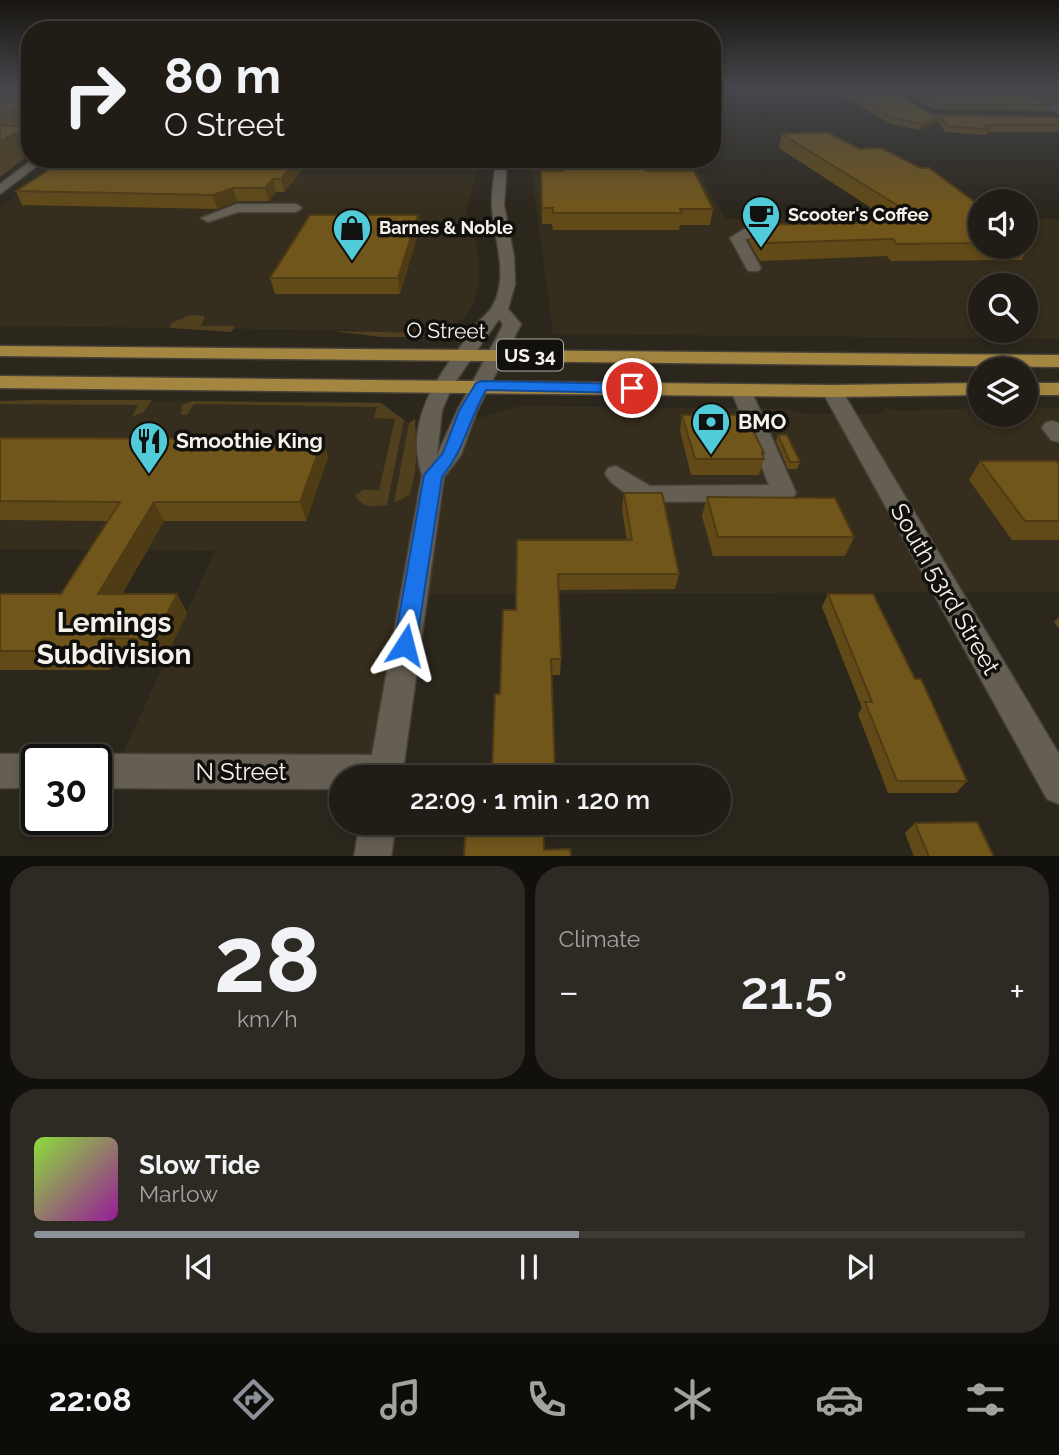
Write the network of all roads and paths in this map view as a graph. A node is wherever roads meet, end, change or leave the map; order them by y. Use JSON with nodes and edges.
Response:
{"nodes":[{"id":1,"x":29,"y":168,"type":"edge"},
{"id":2,"x":501,"y":168,"type":"edge"},
{"id":3,"x":0,"y":190,"type":"edge"},
{"id":4,"x":296,"y":208,"type":"dead end"},
{"id":5,"x":208,"y":218,"type":"dead end"},
{"id":6,"x":798,"y":233,"type":"edge"},
{"id":7,"x":753,"y":268,"type":"dead end"},
{"id":8,"x":500,"y":309,"type":"junction"},
{"id":9,"x":0,"y":353,"type":"edge"},
{"id":10,"x":466,"y":354,"type":"junction"},
{"id":11,"x":497,"y":355,"type":"junction"},
{"id":12,"x":1059,"y":361,"type":"edge"},
{"id":13,"x":0,"y":382,"type":"edge"},
{"id":14,"x":443,"y":385,"type":"junction"},
{"id":15,"x":481,"y":386,"type":"junction"},
{"id":16,"x":1059,"y":388,"type":"edge"},
{"id":17,"x":968,"y":389,"type":"edge"},
{"id":18,"x":1038,"y":389,"type":"edge"},
{"id":19,"x":740,"y":390,"type":"junction"},
{"id":20,"x":832,"y":391,"type":"junction"},
{"id":21,"x":616,"y":474,"type":"dead end"},
{"id":22,"x":433,"y":475,"type":"junction"},
{"id":23,"x":386,"y":765,"type":"edge"},
{"id":24,"x":0,"y":771,"type":"edge"},
{"id":25,"x":21,"y":771,"type":"edge"},
{"id":26,"x":112,"y":771,"type":"edge"},
{"id":27,"x":329,"y":773,"type":"edge"},
{"id":28,"x":1059,"y":788,"type":"edge"},
{"id":29,"x":376,"y":835,"type":"edge"},
{"id":30,"x":372,"y":856,"type":"edge"}],
"edges":[{"from":1,"to":3,"type":"street"},
{"from":2,"to":8,"type":"street"},
{"from":4,"to":5,"type":"street"},
{"from":6,"to":7,"type":"street"},
{"from":8,"to":10,"type":"street"},
{"from":8,"to":11,"type":"street"},
{"from":9,"to":10,"type":"main road","name":"O Street","number":"US 34"},
{"from":10,"to":11,"type":"main road","name":"O Street","number":"US 34"},
{"from":10,"to":14,"type":"street"},
{"from":11,"to":12,"type":"main road","name":"O Street","number":"US 34"},
{"from":11,"to":15,"type":"street"},
{"from":13,"to":14,"type":"main road","number":"US 34"},
{"from":14,"to":15,"type":"main road","number":"US 34"},
{"from":14,"to":22,"type":"street"},
{"from":15,"to":19,"type":"main road","number":"US 34"},
{"from":15,"to":22,"type":"street"},
{"from":16,"to":18,"type":"main road"},
{"from":17,"to":20,"type":"main road","number":"US 34"},
{"from":19,"to":20,"type":"main road","number":"US 34"},
{"from":19,"to":21,"type":"street"},
{"from":20,"to":28,"type":"street","name":"South 53rd Street"},
{"from":22,"to":23,"type":"street"},
{"from":24,"to":25,"type":"street"},
{"from":26,"to":27,"type":"street","name":"N Street"},
{"from":29,"to":30,"type":"street"}]}
